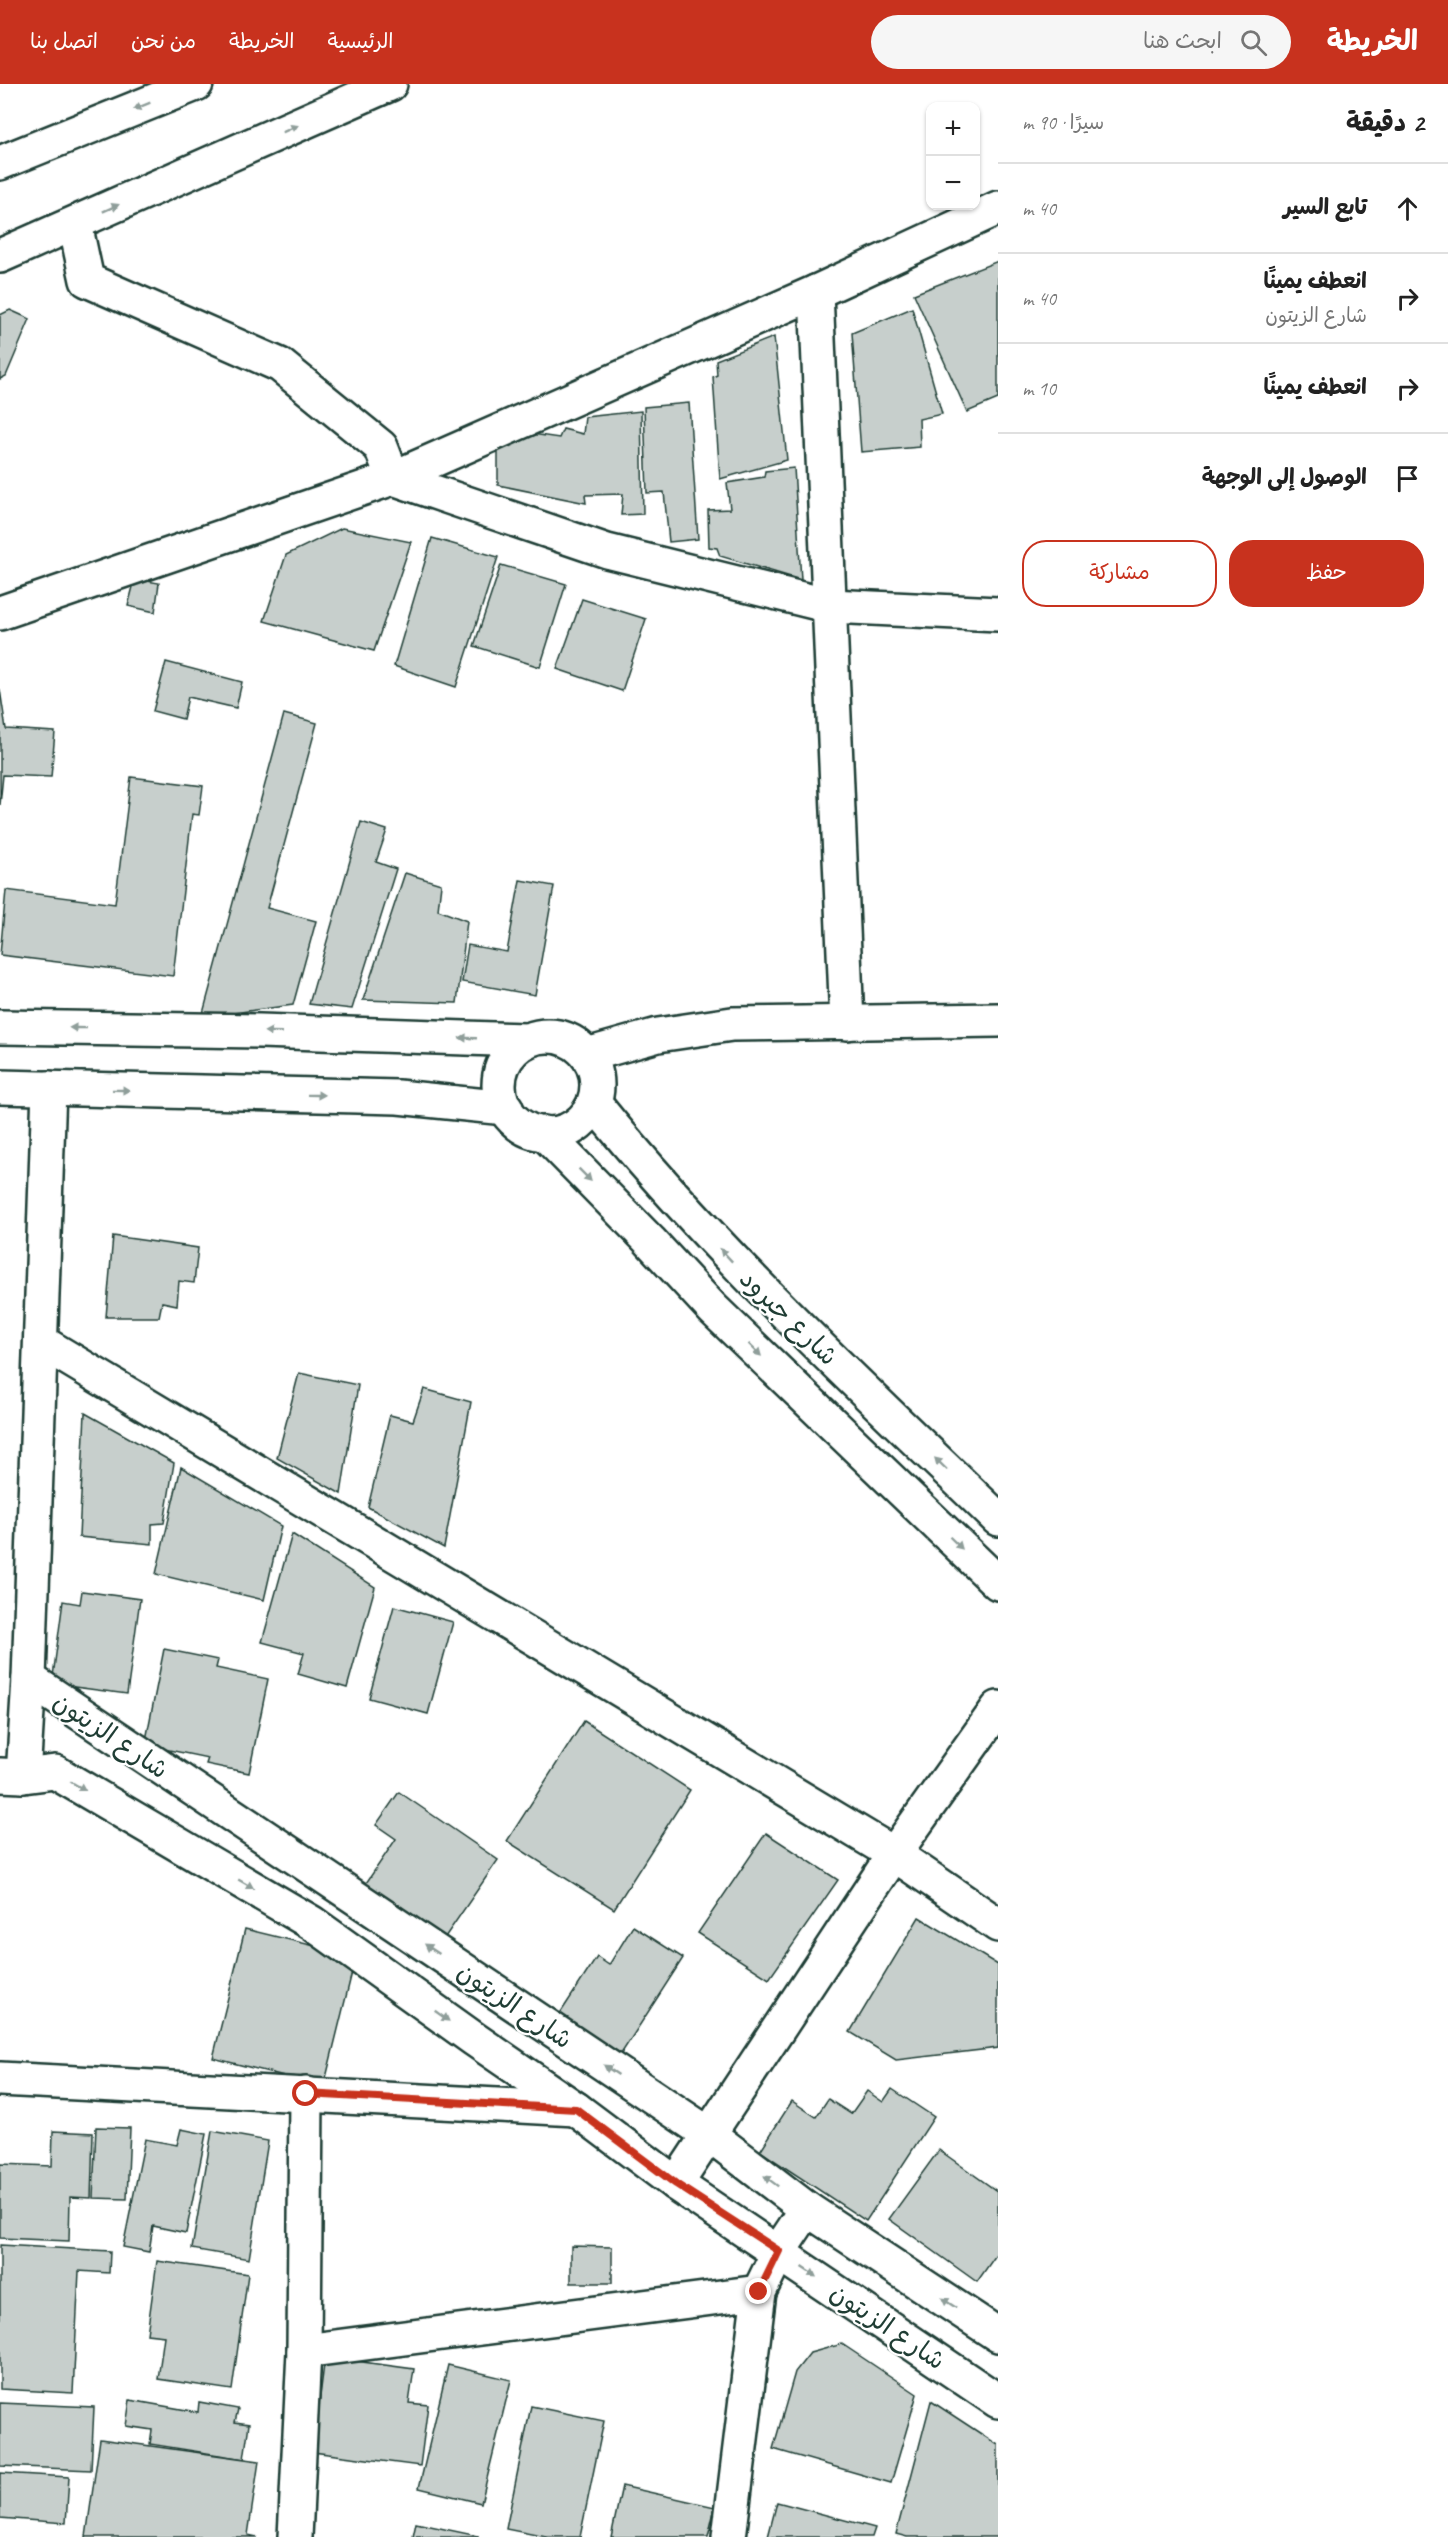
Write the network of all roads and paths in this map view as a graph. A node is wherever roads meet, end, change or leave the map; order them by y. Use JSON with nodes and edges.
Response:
{"nodes":[{"id":1,"x":196,"y":84,"type":"edge"},
{"id":2,"x":390,"y":84,"type":"edge"},
{"id":3,"x":0,"y":163,"type":"edge"},
{"id":4,"x":998,"y":208,"type":"edge"},
{"id":5,"x":75,"y":224,"type":"junction"},
{"id":6,"x":0,"y":256,"type":"edge"},
{"id":7,"x":816,"y":292,"type":"junction"},
{"id":8,"x":393,"y":478,"type":"junction"},
{"id":9,"x":830,"y":606,"type":"junction"},
{"id":10,"x":0,"y":613,"type":"edge"},
{"id":11,"x":998,"y":614,"type":"edge"},
{"id":12,"x":998,"y":1020,"type":"edge"},
{"id":13,"x":847,"y":1023,"type":"junction"},
{"id":14,"x":0,"y":1027,"type":"edge"},
{"id":15,"x":526,"y":1040,"type":"junction"},
{"id":16,"x":587,"y":1055,"type":"junction"},
{"id":17,"x":0,"y":1087,"type":"edge"},
{"id":18,"x":49,"y":1088,"type":"junction"},
{"id":19,"x":594,"y":1103,"type":"junction"},
{"id":20,"x":506,"y":1108,"type":"junction"},
{"id":21,"x":544,"y":1133,"type":"junction"},
{"id":22,"x":41,"y":1342,"type":"junction"},
{"id":23,"x":991,"y":1508,"type":"edge"},
{"id":24,"x":998,"y":1583,"type":"edge"},
{"id":25,"x":29,"y":1679,"type":"junction"},
{"id":26,"x":998,"y":1708,"type":"edge"},
{"id":27,"x":12,"y":1775,"type":"edge"},
{"id":28,"x":894,"y":1854,"type":"junction"},
{"id":29,"x":998,"y":1925,"type":"edge"},
{"id":30,"x":0,"y":2079,"type":"edge"},
{"id":31,"x":306,"y":2094,"type":"junction"},
{"id":32,"x":576,"y":2109,"type":"junction"},
{"id":33,"x":710,"y":2135,"type":"junction"},
{"id":34,"x":676,"y":2184,"type":"junction"},
{"id":35,"x":807,"y":2209,"type":"junction"},
{"id":36,"x":779,"y":2251,"type":"junction"},
{"id":37,"x":759,"y":2292,"type":"junction"},
{"id":38,"x":998,"y":2336,"type":"edge"},
{"id":39,"x":304,"y":2351,"type":"junction"},
{"id":40,"x":998,"y":2401,"type":"edge"},
{"id":41,"x":295,"y":2537,"type":"edge"},
{"id":42,"x":729,"y":2537,"type":"edge"}],
"edges":[{"from":1,"to":3,"type":"street","one_way":true},
{"from":5,"to":2,"type":"street","one_way":true},
{"from":4,"to":7,"type":"street"},
{"from":5,"to":6,"type":"street"},
{"from":5,"to":8,"type":"street"},
{"from":7,"to":8,"type":"street"},
{"from":7,"to":9,"type":"street"},
{"from":8,"to":9,"type":"street"},
{"from":8,"to":10,"type":"street"},
{"from":9,"to":11,"type":"street"},
{"from":9,"to":13,"type":"street"},
{"from":12,"to":13,"type":"street"},
{"from":13,"to":16,"type":"street"},
{"from":15,"to":14,"type":"street","one_way":true},
{"from":15,"to":16,"type":"street"},
{"from":15,"to":20,"type":"street"},
{"from":16,"to":19,"type":"street"},
{"from":17,"to":18,"type":"street"},
{"from":18,"to":20,"type":"street","one_way":true},
{"from":18,"to":22,"type":"street"},
{"from":19,"to":21,"type":"street"},
{"from":23,"to":19,"type":"street","name":"شارع جيرود","one_way":true},
{"from":20,"to":21,"type":"street"},
{"from":21,"to":24,"type":"street","name":"شارع جيرود","one_way":true},
{"from":22,"to":25,"type":"street"},
{"from":22,"to":28,"type":"street"},
{"from":25,"to":27,"type":"street"},
{"from":33,"to":25,"type":"street","name":"شارع الزيتون","one_way":true},
{"from":26,"to":28,"type":"street"},
{"from":27,"to":32,"type":"street","name":"شارع الزيتون","one_way":true},
{"from":28,"to":29,"type":"street"},
{"from":28,"to":33,"type":"street"},
{"from":30,"to":31,"type":"street"},
{"from":31,"to":32,"type":"street"},
{"from":31,"to":39,"type":"street"},
{"from":32,"to":34,"type":"street","name":"شارع الزيتون"},
{"from":33,"to":34,"type":"street"},
{"from":35,"to":33,"type":"street","name":"شارع الزيتون","one_way":true},
{"from":34,"to":36,"type":"street","name":"شارع الزيتون"},
{"from":35,"to":36,"type":"street"},
{"from":38,"to":35,"type":"street","name":"شارع الزيتون","one_way":true},
{"from":36,"to":37,"type":"street"},
{"from":36,"to":40,"type":"street","name":"شارع الزيتون","one_way":true},
{"from":37,"to":39,"type":"street"},
{"from":37,"to":42,"type":"street"},
{"from":39,"to":41,"type":"street"}]}
